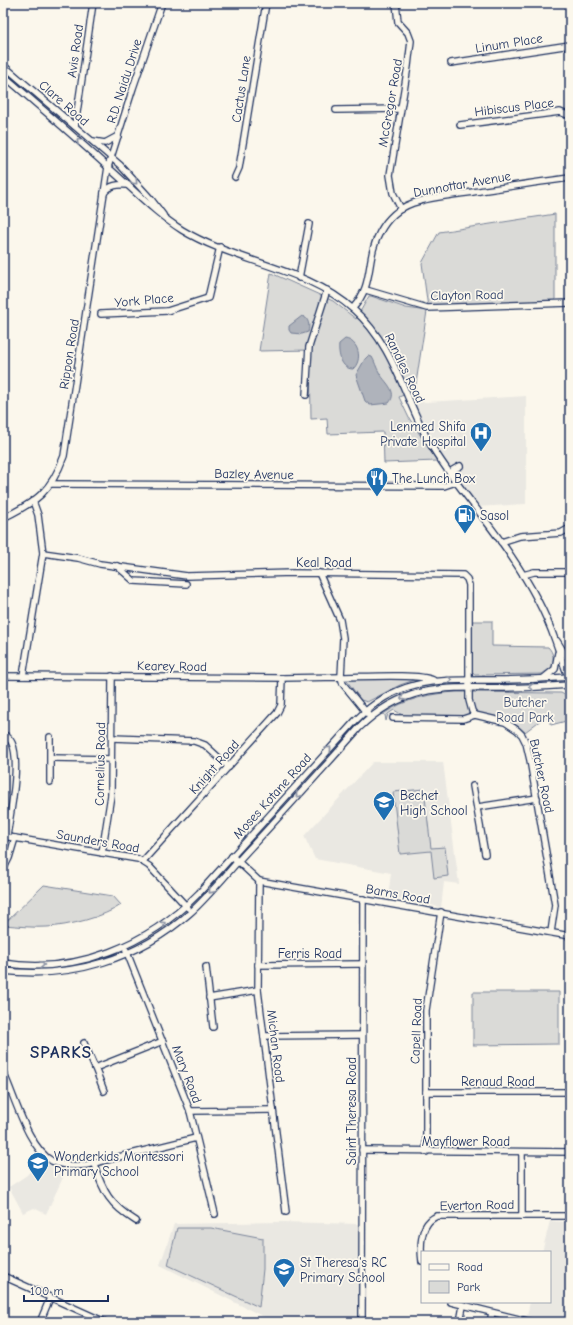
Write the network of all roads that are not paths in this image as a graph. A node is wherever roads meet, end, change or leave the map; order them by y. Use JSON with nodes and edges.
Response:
{"nodes":[{"id":1,"x":93,"y":3,"type":"edge"},
{"id":2,"x":162,"y":3,"type":"edge"},
{"id":3,"x":266,"y":3,"type":"edge"},
{"id":4,"x":396,"y":3,"type":"edge"},
{"id":5,"x":570,"y":45,"type":"edge"},
{"id":6,"x":452,"y":63,"type":"dead end"},
{"id":7,"x":3,"y":66,"type":"edge"},
{"id":8,"x":3,"y":75,"type":"edge"},
{"id":9,"x":400,"y":109,"type":"junction"},
{"id":10,"x":336,"y":110,"type":"dead end"},
{"id":11,"x":570,"y":116,"type":"edge"},
{"id":12,"x":460,"y":125,"type":"dead end"},
{"id":13,"x":75,"y":126,"type":"junction"},
{"id":14,"x":118,"y":136,"type":"junction"},
{"id":15,"x":89,"y":140,"type":"junction"},
{"id":16,"x":111,"y":158,"type":"junction"},
{"id":17,"x":108,"y":167,"type":"junction"},
{"id":18,"x":235,"y":177,"type":"dead end"},
{"id":19,"x":570,"y":178,"type":"edge"},
{"id":20,"x":128,"y":185,"type":"junction"},
{"id":21,"x":104,"y":193,"type":"junction"},
{"id":22,"x":401,"y":209,"type":"junction"},
{"id":23,"x":164,"y":217,"type":"junction"},
{"id":24,"x":310,"y":224,"type":"dead end"},
{"id":25,"x":220,"y":248,"type":"junction"},
{"id":26,"x":299,"y":278,"type":"junction"},
{"id":27,"x":327,"y":290,"type":"junction"},
{"id":28,"x":366,"y":290,"type":"junction"},
{"id":29,"x":570,"y":303,"type":"edge"},
{"id":30,"x":353,"y":308,"type":"junction"},
{"id":31,"x":101,"y":314,"type":"dead end"},
{"id":32,"x":570,"y":384,"type":"edge"},
{"id":33,"x":570,"y":394,"type":"edge"},
{"id":34,"x":306,"y":395,"type":"dead end"},
{"id":35,"x":570,"y":454,"type":"edge"},
{"id":36,"x":460,"y":466,"type":"dead end"},
{"id":37,"x":451,"y":475,"type":"junction"},
{"id":38,"x":456,"y":482,"type":"junction"},
{"id":39,"x":51,"y":484,"type":"junction"},
{"id":40,"x":570,"y":490,"type":"edge"},
{"id":41,"x":33,"y":501,"type":"junction"},
{"id":42,"x":3,"y":518,"type":"edge"},
{"id":43,"x":570,"y":528,"type":"edge"},
{"id":44,"x":501,"y":542,"type":"junction"},
{"id":45,"x":43,"y":553,"type":"junction"},
{"id":46,"x":117,"y":566,"type":"junction"},
{"id":47,"x":570,"y":572,"type":"edge"},
{"id":48,"x":318,"y":573,"type":"junction"},
{"id":49,"x":523,"y":575,"type":"junction"},
{"id":50,"x":186,"y":584,"type":"dead end"},
{"id":51,"x":560,"y":649,"type":"junction"},
{"id":52,"x":570,"y":654,"type":"edge"},
{"id":53,"x":570,"y":662,"type":"edge"},
{"id":54,"x":3,"y":676,"type":"edge"},
{"id":55,"x":22,"y":676,"type":"junction"},
{"id":56,"x":112,"y":676,"type":"junction"},
{"id":57,"x":341,"y":677,"type":"junction"},
{"id":58,"x":282,"y":678,"type":"junction"},
{"id":59,"x":570,"y":678,"type":"edge"},
{"id":60,"x":542,"y":679,"type":"junction"},
{"id":61,"x":469,"y":680,"type":"junction"},
{"id":62,"x":433,"y":681,"type":"junction"},
{"id":63,"x":570,"y":685,"type":"edge"},
{"id":64,"x":469,"y":687,"type":"junction"},
{"id":65,"x":365,"y":711,"type":"junction"},
{"id":66,"x":475,"y":715,"type":"junction"},
{"id":67,"x":370,"y":718,"type":"junction"},
{"id":68,"x":393,"y":718,"type":"dead end"},
{"id":69,"x":3,"y":734,"type":"edge"},
{"id":70,"x":50,"y":737,"type":"dead end"},
{"id":71,"x":112,"y":738,"type":"junction"},
{"id":72,"x":50,"y":758,"type":"junction"},
{"id":73,"x":111,"y":760,"type":"junction"},
{"id":74,"x":229,"y":767,"type":"junction"},
{"id":75,"x":50,"y":782,"type":"dead end"},
{"id":76,"x":473,"y":786,"type":"dead end"},
{"id":77,"x":537,"y":798,"type":"junction"},
{"id":78,"x":478,"y":807,"type":"junction"},
{"id":79,"x":5,"y":836,"type":"edge"},
{"id":80,"x":15,"y":838,"type":"junction"},
{"id":81,"x":102,"y":853,"type":"junction"},
{"id":82,"x":485,"y":854,"type":"dead end"},
{"id":83,"x":232,"y":856,"type":"junction"},
{"id":84,"x":144,"y":861,"type":"junction"},
{"id":85,"x":238,"y":861,"type":"junction"},
{"id":86,"x":3,"y":870,"type":"edge"},
{"id":87,"x":259,"y":881,"type":"junction"},
{"id":88,"x":363,"y":899,"type":"junction"},
{"id":89,"x":186,"y":906,"type":"junction"},
{"id":90,"x":191,"y":912,"type":"junction"},
{"id":91,"x":441,"y":912,"type":"junction"},
{"id":92,"x":551,"y":932,"type":"junction"},
{"id":93,"x":570,"y":936,"type":"edge"},
{"id":94,"x":125,"y":946,"type":"junction"},
{"id":95,"x":128,"y":953,"type":"junction"},
{"id":96,"x":3,"y":963,"type":"edge"},
{"id":97,"x":362,"y":964,"type":"junction"},
{"id":98,"x":258,"y":965,"type":"junction"},
{"id":99,"x":206,"y":966,"type":"dead end"},
{"id":100,"x":3,"y":971,"type":"edge"},
{"id":101,"x":258,"y":990,"type":"junction"},
{"id":102,"x":209,"y":998,"type":"junction"},
{"id":103,"x":213,"y":1027,"type":"dead end"},
{"id":104,"x":362,"y":1035,"type":"junction"},
{"id":105,"x":264,"y":1036,"type":"junction"},
{"id":106,"x":163,"y":1041,"type":"junction"},
{"id":107,"x":84,"y":1043,"type":"dead end"},
{"id":108,"x":95,"y":1068,"type":"junction"},
{"id":109,"x":3,"y":1072,"type":"edge"},
{"id":110,"x":104,"y":1091,"type":"dead end"},
{"id":111,"x":426,"y":1092,"type":"junction"},
{"id":112,"x":570,"y":1092,"type":"edge"},
{"id":113,"x":273,"y":1110,"type":"junction"},
{"id":114,"x":190,"y":1111,"type":"junction"},
{"id":115,"x":196,"y":1138,"type":"junction"},
{"id":116,"x":362,"y":1150,"type":"junction"},
{"id":117,"x":426,"y":1152,"type":"junction"},
{"id":118,"x":522,"y":1152,"type":"junction"},
{"id":119,"x":570,"y":1152,"type":"edge"},
{"id":120,"x":94,"y":1164,"type":"junction"},
{"id":121,"x":286,"y":1212,"type":"dead end"},
{"id":122,"x":215,"y":1214,"type":"dead end"},
{"id":123,"x":522,"y":1216,"type":"junction"},
{"id":124,"x":570,"y":1216,"type":"edge"},
{"id":125,"x":136,"y":1221,"type":"dead end"},
{"id":126,"x":422,"y":1251,"type":"edge"},
{"id":127,"x":3,"y":1276,"type":"edge"},
{"id":128,"x":50,"y":1298,"type":"junction"},
{"id":129,"x":454,"y":1303,"type":"edge"},
{"id":130,"x":463,"y":1306,"type":"junction"},
{"id":131,"x":492,"y":1313,"type":"junction"},
{"id":132,"x":524,"y":1321,"type":"edge"},
{"id":133,"x":40,"y":1322,"type":"edge"},
{"id":134,"x":105,"y":1322,"type":"edge"},
{"id":135,"x":362,"y":1322,"type":"edge"},
{"id":136,"x":460,"y":1322,"type":"edge"},
{"id":137,"x":490,"y":1322,"type":"edge"},
{"id":138,"x":531,"y":1322,"type":"edge"}],
"edges":[{"from":1,"to":13,"type":"street","name":"Avis Road"},
{"from":2,"to":14,"type":"street","name":"R.D. Naidu Drive"},
{"from":3,"to":18,"type":"street","name":"Cactus Lane"},
{"from":4,"to":9,"type":"street","name":"McGregor Road"},
{"from":5,"to":6,"type":"street","name":"Linum Place"},
{"from":7,"to":13,"type":"street","name":"Clare Road"},
{"from":17,"to":8,"type":"street","name":"Clare Road","one_way":true},
{"from":9,"to":10,"type":"street"},
{"from":9,"to":22,"type":"street","name":"McGregor Road"},
{"from":11,"to":12,"type":"street","name":"Hibiscus Place"},
{"from":13,"to":15,"type":"street","name":"Clare Road"},
{"from":14,"to":15,"type":"street"},
{"from":14,"to":16,"type":"street","name":"R.D. Naidu Drive"},
{"from":15,"to":16,"type":"street","name":"Clare Road"},
{"from":16,"to":17,"type":"street","name":"R.D. Naidu Drive"},
{"from":16,"to":23,"type":"street","name":"Randles Road","one_way":true},
{"from":17,"to":20,"type":"street","name":"Randles Road"},
{"from":17,"to":21,"type":"street","name":"Rippon Road"},
{"from":19,"to":22,"type":"street","name":"Dunnottar Avenue"},
{"from":20,"to":21,"type":"street"},
{"from":20,"to":23,"type":"street","name":"Randles Road"},
{"from":21,"to":39,"type":"street","name":"Rippon Road"},
{"from":22,"to":28,"type":"street","name":"Dunnottar Avenue"},
{"from":23,"to":25,"type":"street","name":"Randles Road"},
{"from":24,"to":26,"type":"street"},
{"from":25,"to":26,"type":"street","name":"Randles Road"},
{"from":25,"to":31,"type":"street","name":"York Place"},
{"from":26,"to":27,"type":"street","name":"Randles Road"},
{"from":27,"to":30,"type":"street","name":"Randles Road"},
{"from":27,"to":34,"type":"street"},
{"from":28,"to":29,"type":"street","name":"Clayton Road"},
{"from":28,"to":30,"type":"street","name":"Dunnottar Avenue"},
{"from":30,"to":37,"type":"street","name":"Randles Road"},
{"from":32,"to":33,"type":"street"},
{"from":35,"to":40,"type":"street"},
{"from":36,"to":37,"type":"street"},
{"from":37,"to":38,"type":"street","name":"Randles Road"},
{"from":38,"to":39,"type":"street","name":"Bazley Avenue"},
{"from":38,"to":44,"type":"street","name":"Randles Road"},
{"from":39,"to":41,"type":"street","name":"Rippon Road"},
{"from":41,"to":42,"type":"street","name":"Rippon Road"},
{"from":41,"to":45,"type":"street"},
{"from":43,"to":44,"type":"street"},
{"from":44,"to":49,"type":"street","name":"Randles Road"},
{"from":45,"to":46,"type":"street","name":"Keal Road"},
{"from":45,"to":55,"type":"street"},
{"from":46,"to":48,"type":"street","name":"Keal Road"},
{"from":46,"to":50,"type":"street"},
{"from":47,"to":49,"type":"street"},
{"from":48,"to":57,"type":"street"},
{"from":48,"to":61,"type":"street","name":"Keal Road"},
{"from":49,"to":51,"type":"street","name":"Randles Road"},
{"from":51,"to":52,"type":"street"},
{"from":51,"to":53,"type":"street","name":"Randles Road"},
{"from":51,"to":59,"type":"street","name":"Randles Road"},
{"from":51,"to":60,"type":"street"},
{"from":54,"to":55,"type":"street","name":"Kearey Road"},
{"from":55,"to":56,"type":"street","name":"Kearey Road"},
{"from":56,"to":58,"type":"street","name":"Kearey Road"},
{"from":56,"to":71,"type":"street","name":"Cornelius Road"},
{"from":57,"to":58,"type":"street","name":"Kearey Road"},
{"from":57,"to":62,"type":"street","name":"Kearey Road"},
{"from":57,"to":65,"type":"street"},
{"from":58,"to":74,"type":"street","name":"Knight Road"},
{"from":59,"to":60,"type":"street","name":"Moses Kotane Road"},
{"from":60,"to":61,"type":"street","name":"Moses Kotane Road"},
{"from":62,"to":61,"type":"street","name":"Moses Kotane Road","one_way":true},
{"from":61,"to":64,"type":"street","name":"Keal Road"},
{"from":62,"to":65,"type":"street","name":"Moses Kotane Road"},
{"from":63,"to":64,"type":"street","name":"Moses Kotane Road","one_way":true},
{"from":64,"to":66,"type":"street","name":"Keal Road"},
{"from":64,"to":67,"type":"street","name":"Moses Kotane Road","one_way":true},
{"from":65,"to":67,"type":"street"},
{"from":83,"to":65,"type":"street","name":"Moses Kotane Road","one_way":true},
{"from":66,"to":68,"type":"street","name":"Butcher Road"},
{"from":66,"to":77,"type":"street","name":"Butcher Road"},
{"from":67,"to":85,"type":"street","name":"Moses Kotane Road","one_way":true},
{"from":69,"to":79,"type":"street"},
{"from":70,"to":72,"type":"street"},
{"from":71,"to":73,"type":"street","name":"Cornelius Road"},
{"from":71,"to":74,"type":"street"},
{"from":72,"to":73,"type":"street"},
{"from":72,"to":75,"type":"street"},
{"from":73,"to":81,"type":"street","name":"Cornelius Road"},
{"from":74,"to":84,"type":"street","name":"Knight Road"},
{"from":76,"to":78,"type":"street"},
{"from":77,"to":78,"type":"street"},
{"from":77,"to":92,"type":"street","name":"Butcher Road"},
{"from":78,"to":82,"type":"street"},
{"from":79,"to":80,"type":"street","name":"Saunders Road"},
{"from":80,"to":81,"type":"street","name":"Saunders Road"},
{"from":80,"to":86,"type":"street"},
{"from":81,"to":84,"type":"street","name":"Saunders Road"},
{"from":83,"to":85,"type":"street"},
{"from":83,"to":89,"type":"street","name":"Moses Kotane Road"},
{"from":84,"to":89,"type":"street","name":"Saunders Road"},
{"from":85,"to":87,"type":"street"},
{"from":85,"to":90,"type":"street","name":"Moses Kotane Road","one_way":true},
{"from":87,"to":88,"type":"street","name":"Barns Road"},
{"from":87,"to":98,"type":"street","name":"Michan Road"},
{"from":88,"to":91,"type":"street","name":"Barns Road"},
{"from":88,"to":97,"type":"street","name":"Saint Theresa Road"},
{"from":89,"to":90,"type":"street","name":"Saunders Road"},
{"from":94,"to":89,"type":"street","name":"Moses Kotane Road","one_way":true},
{"from":90,"to":95,"type":"street","name":"Moses Kotane Road"},
{"from":91,"to":92,"type":"street","name":"Barns Road"},
{"from":91,"to":111,"type":"street","name":"Capell Road"},
{"from":92,"to":93,"type":"street","name":"Barns Road"},
{"from":94,"to":95,"type":"street","name":"Mary Road"},
{"from":96,"to":94,"type":"street","name":"Moses Kotane Road","one_way":true},
{"from":95,"to":100,"type":"street","name":"Moses Kotane Road"},
{"from":95,"to":106,"type":"street","name":"Mary Road"},
{"from":97,"to":98,"type":"street","name":"Ferris Road"},
{"from":97,"to":104,"type":"street","name":"Saint Theresa Road"},
{"from":98,"to":101,"type":"street","name":"Michan Road"},
{"from":99,"to":102,"type":"street"},
{"from":101,"to":102,"type":"street"},
{"from":101,"to":105,"type":"street","name":"Michan Road"},
{"from":102,"to":103,"type":"street"},
{"from":104,"to":105,"type":"street"},
{"from":104,"to":116,"type":"street","name":"Saint Theresa Road"},
{"from":105,"to":113,"type":"street","name":"Michan Road"},
{"from":106,"to":108,"type":"street"},
{"from":106,"to":114,"type":"street","name":"Mary Road"},
{"from":107,"to":108,"type":"street"},
{"from":108,"to":110,"type":"street"},
{"from":109,"to":120,"type":"street"},
{"from":111,"to":112,"type":"street","name":"Renaud Road"},
{"from":111,"to":117,"type":"street","name":"Capell Road"},
{"from":113,"to":114,"type":"street"},
{"from":113,"to":121,"type":"street","name":"Michan Road"},
{"from":114,"to":115,"type":"street","name":"Mary Road"},
{"from":115,"to":120,"type":"street"},
{"from":115,"to":122,"type":"street","name":"Mary Road"},
{"from":116,"to":117,"type":"street","name":"Mayflower Road"},
{"from":116,"to":135,"type":"street","name":"Saint Theresa Road"},
{"from":117,"to":118,"type":"street","name":"Mayflower Road"},
{"from":118,"to":119,"type":"street","name":"Mayflower Road"},
{"from":118,"to":123,"type":"street"},
{"from":120,"to":125,"type":"street"},
{"from":123,"to":124,"type":"street","name":"Everton Road"},
{"from":123,"to":126,"type":"street","name":"Everton Road"},
{"from":127,"to":128,"type":"street"},
{"from":128,"to":133,"type":"street"},
{"from":128,"to":134,"type":"street"},
{"from":129,"to":130,"type":"street"},
{"from":130,"to":131,"type":"street"},
{"from":130,"to":136,"type":"street"},
{"from":131,"to":132,"type":"street"},
{"from":131,"to":137,"type":"street"},
{"from":132,"to":138,"type":"street"}]}
